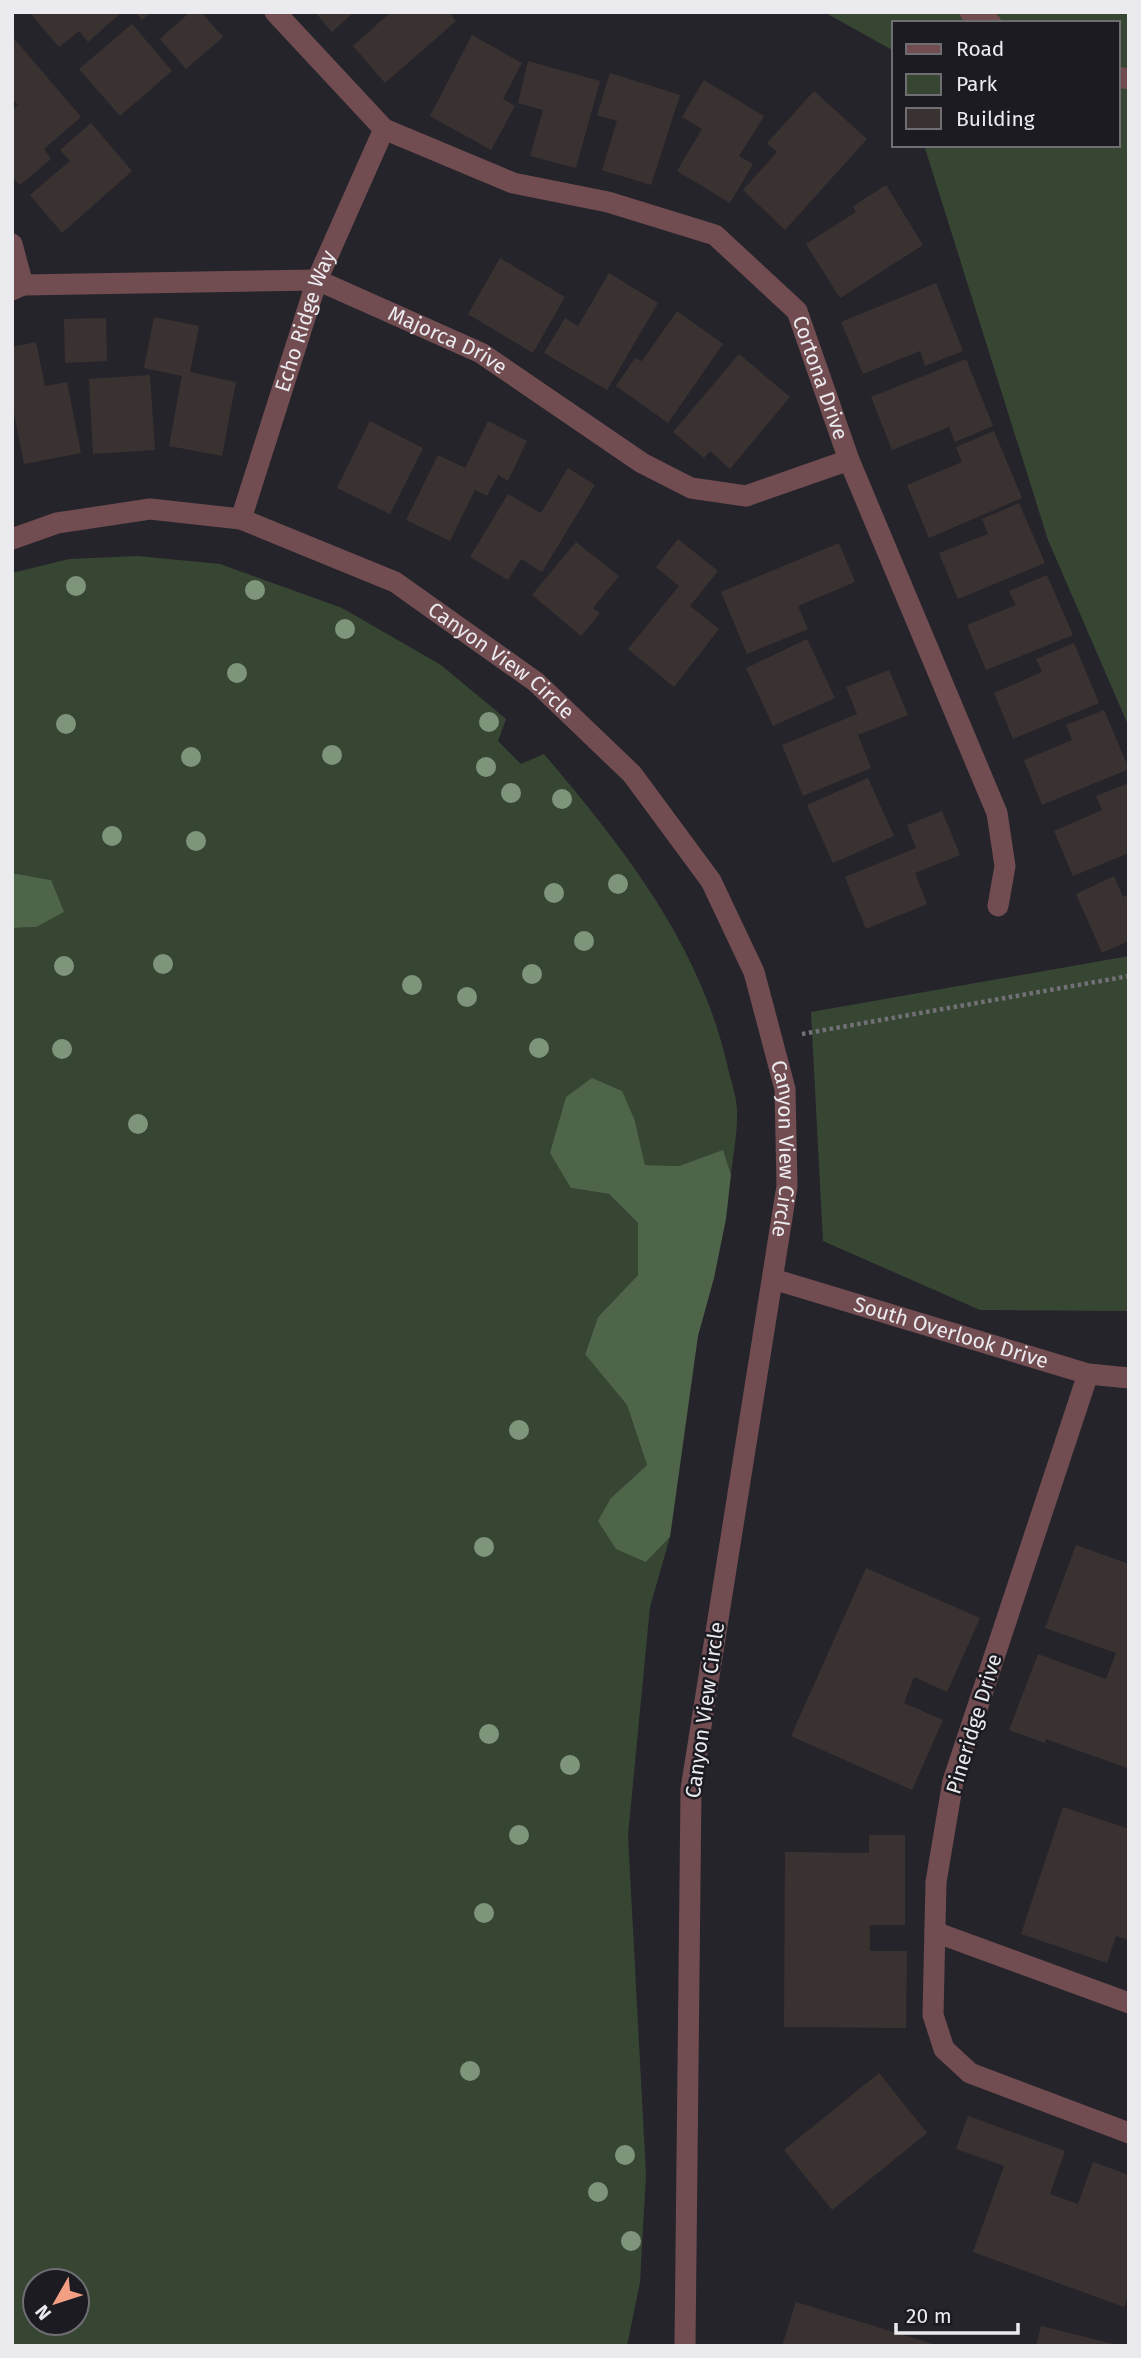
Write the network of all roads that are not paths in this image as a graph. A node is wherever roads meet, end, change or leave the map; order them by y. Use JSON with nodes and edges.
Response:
{"nodes":[{"id":1,"x":275,"y":12,"type":"edge"},
{"id":2,"x":970,"y":12,"type":"edge"},
{"id":3,"x":988,"y":21,"type":"edge"},
{"id":4,"x":384,"y":129,"type":"junction"},
{"id":5,"x":12,"y":244,"type":"edge"},
{"id":6,"x":317,"y":280,"type":"junction"},
{"id":7,"x":18,"y":288,"type":"edge"},
{"id":8,"x":849,"y":460,"type":"junction"},
{"id":9,"x":241,"y":519,"type":"junction"},
{"id":10,"x":12,"y":539,"type":"edge"},
{"id":11,"x":998,"y":906,"type":"dead end"},
{"id":12,"x":773,"y":1279,"type":"junction"},
{"id":13,"x":1088,"y":1374,"type":"junction"},
{"id":14,"x":1129,"y":1378,"type":"edge"},
{"id":15,"x":936,"y":1932,"type":"junction"},
{"id":16,"x":1129,"y":2003,"type":"edge"},
{"id":17,"x":1129,"y":2133,"type":"edge"},
{"id":18,"x":685,"y":2346,"type":"edge"}],
"edges":[{"from":1,"to":4,"type":"street","name":"Cortona Drive"},
{"from":2,"to":3,"type":"street"},
{"from":4,"to":6,"type":"street","name":"Echo Ridge Way"},
{"from":4,"to":8,"type":"street","name":"Cortona Drive"},
{"from":5,"to":7,"type":"street"},
{"from":6,"to":7,"type":"street","name":"Majorca Drive"},
{"from":6,"to":8,"type":"street","name":"Majorca Drive"},
{"from":6,"to":9,"type":"street","name":"Echo Ridge Way"},
{"from":8,"to":11,"type":"street","name":"Cortona Drive"},
{"from":9,"to":10,"type":"street","name":"Canyon View Circle"},
{"from":9,"to":12,"type":"street","name":"Canyon View Circle"},
{"from":12,"to":13,"type":"street","name":"South Overlook Drive"},
{"from":12,"to":18,"type":"street","name":"Canyon View Circle"},
{"from":13,"to":14,"type":"street","name":"South Overlook Drive"},
{"from":13,"to":15,"type":"street","name":"Pineridge Drive"},
{"from":15,"to":16,"type":"street"},
{"from":15,"to":17,"type":"street","name":"Pineridge Drive"}]}
